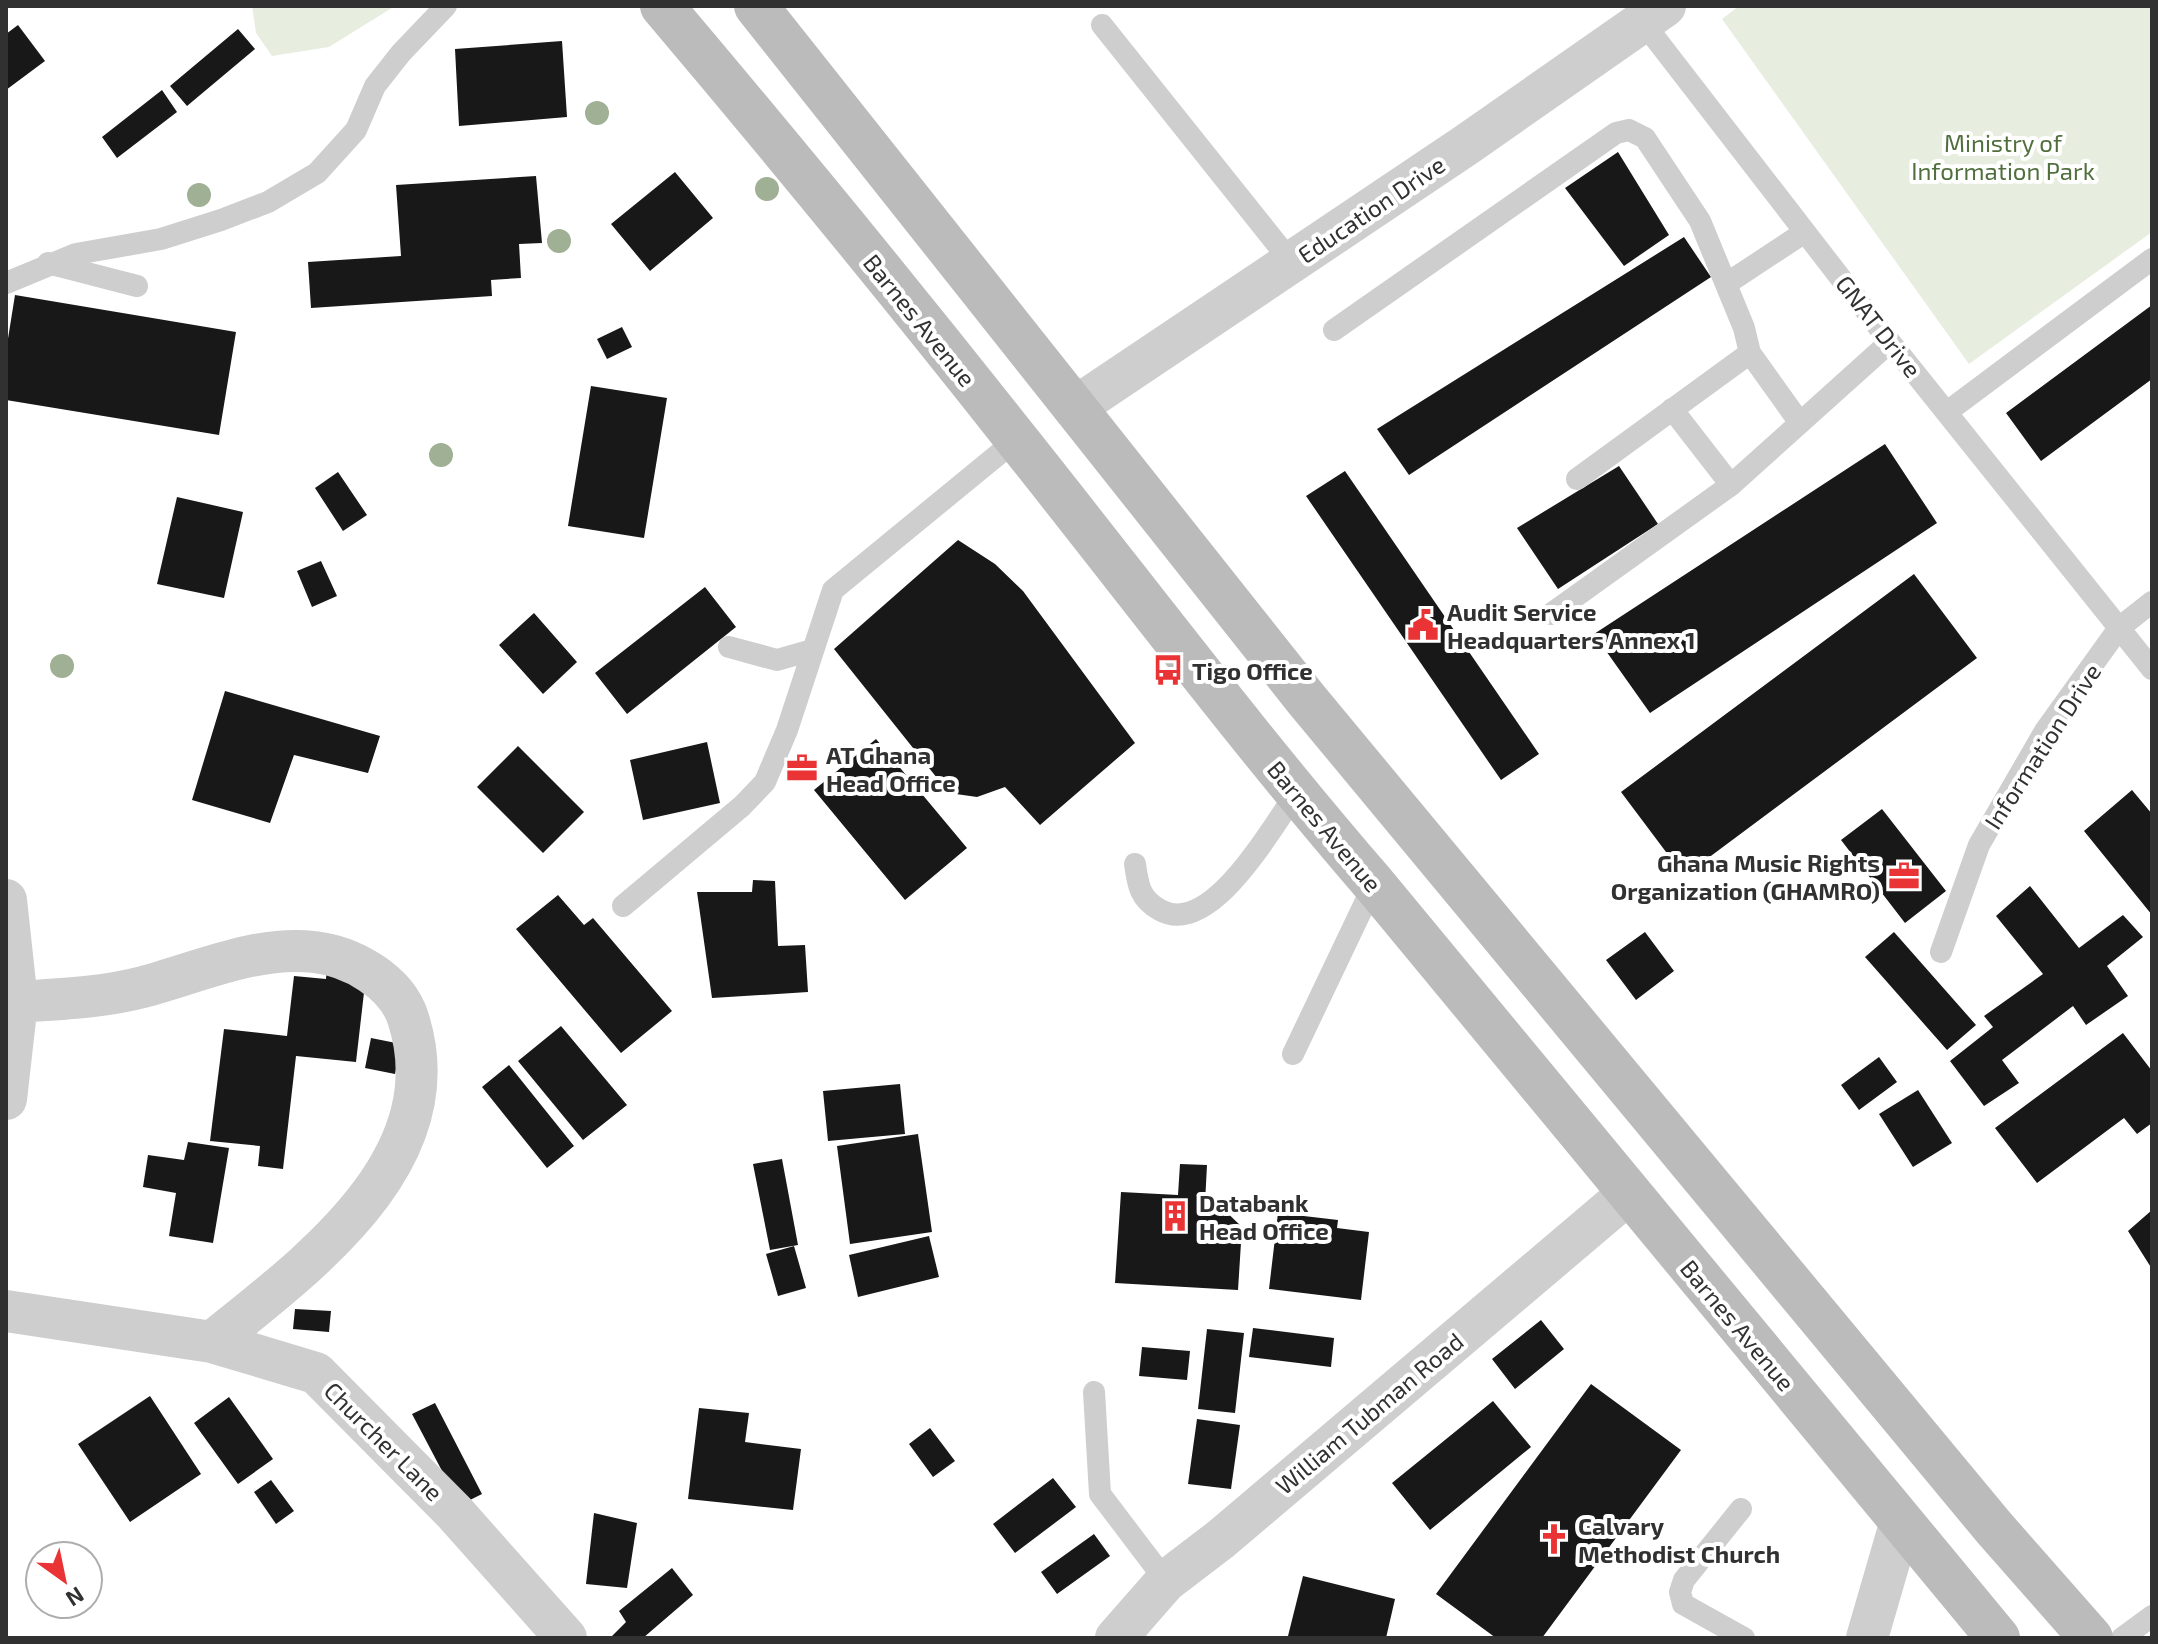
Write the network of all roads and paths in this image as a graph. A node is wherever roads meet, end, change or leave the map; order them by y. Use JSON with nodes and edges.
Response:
{"nodes":[{"id":1,"x":446,"y":6,"type":"edge"},
{"id":2,"x":662,"y":6,"type":"edge"},
{"id":3,"x":756,"y":6,"type":"edge"},
{"id":4,"x":1654,"y":14,"type":"edge"},
{"id":5,"x":1102,"y":25,"type":"dead end"},
{"id":6,"x":1805,"y":232,"type":"junction"},
{"id":7,"x":2152,"y":259,"type":"edge"},
{"id":8,"x":48,"y":263,"type":"junction"},
{"id":9,"x":1292,"y":263,"type":"junction"},
{"id":10,"x":6,"y":283,"type":"edge"},
{"id":11,"x":1726,"y":284,"type":"junction"},
{"id":12,"x":137,"y":286,"type":"dead end"},
{"id":13,"x":1334,"y":330,"type":"dead end"},
{"id":14,"x":1890,"y":342,"type":"junction"},
{"id":15,"x":1750,"y":353,"type":"junction"},
{"id":16,"x":1074,"y":408,"type":"junction"},
{"id":17,"x":1672,"y":409,"type":"junction"},
{"id":18,"x":1947,"y":412,"type":"junction"},
{"id":19,"x":1800,"y":423,"type":"junction"},
{"id":20,"x":1017,"y":439,"type":"junction"},
{"id":21,"x":1577,"y":479,"type":"dead end"},
{"id":22,"x":1731,"y":485,"type":"junction"},
{"id":23,"x":2152,"y":602,"type":"edge"},
{"id":24,"x":1551,"y":614,"type":"dead end"},
{"id":25,"x":2119,"y":628,"type":"junction"},
{"id":26,"x":729,"y":647,"type":"dead end"},
{"id":27,"x":812,"y":650,"type":"junction"},
{"id":28,"x":2152,"y":669,"type":"edge"},
{"id":29,"x":1296,"y":794,"type":"junction"},
{"id":30,"x":1135,"y":864,"type":"dead end"},
{"id":31,"x":1374,"y":884,"type":"junction"},
{"id":32,"x":6,"y":900,"type":"edge"},
{"id":33,"x":623,"y":906,"type":"dead end"},
{"id":34,"x":1941,"y":952,"type":"dead end"},
{"id":35,"x":17,"y":1002,"type":"junction"},
{"id":36,"x":1293,"y":1054,"type":"dead end"},
{"id":37,"x":6,"y":1099,"type":"edge"},
{"id":38,"x":1628,"y":1194,"type":"junction"},
{"id":39,"x":6,"y":1311,"type":"edge"},
{"id":40,"x":212,"y":1342,"type":"junction"},
{"id":41,"x":1094,"y":1392,"type":"dead end"},
{"id":42,"x":1741,"y":1509,"type":"dead end"},
{"id":43,"x":1901,"y":1521,"type":"junction"},
{"id":44,"x":1166,"y":1581,"type":"junction"},
{"id":45,"x":2152,"y":1616,"type":"edge"},
{"id":46,"x":566,"y":1638,"type":"edge"},
{"id":47,"x":1116,"y":1638,"type":"edge"},
{"id":48,"x":1744,"y":1638,"type":"edge"},
{"id":49,"x":1867,"y":1638,"type":"edge"},
{"id":50,"x":1998,"y":1638,"type":"edge"},
{"id":51,"x":2091,"y":1638,"type":"edge"},
{"id":52,"x":2122,"y":1638,"type":"edge"}],
"edges":[{"from":1,"to":8,"type":"lane"},
{"from":2,"to":20,"type":"main road","name":"Barnes Avenue"},
{"from":3,"to":16,"type":"main road"},
{"from":4,"to":6,"type":"lane","name":"GNAT Drive"},
{"from":4,"to":9,"type":"street","name":"Education Drive"},
{"from":5,"to":9,"type":"lane"},
{"from":6,"to":11,"type":"lane"},
{"from":6,"to":14,"type":"lane","name":"GNAT Drive"},
{"from":7,"to":18,"type":"lane"},
{"from":8,"to":10,"type":"lane"},
{"from":8,"to":12,"type":"lane"},
{"from":9,"to":16,"type":"street","name":"Education Drive"},
{"from":11,"to":13,"type":"lane"},
{"from":11,"to":15,"type":"lane"},
{"from":14,"to":18,"type":"lane","name":"GNAT Drive"},
{"from":14,"to":19,"type":"lane"},
{"from":15,"to":17,"type":"lane"},
{"from":15,"to":19,"type":"lane"},
{"from":16,"to":51,"type":"main road"},
{"from":17,"to":21,"type":"lane"},
{"from":17,"to":22,"type":"lane"},
{"from":18,"to":25,"type":"lane","name":"GNAT Drive"},
{"from":19,"to":22,"type":"lane"},
{"from":20,"to":27,"type":"lane"},
{"from":20,"to":29,"type":"main road","name":"Barnes Avenue"},
{"from":22,"to":24,"type":"lane"},
{"from":23,"to":25,"type":"lane","name":"Information Drive"},
{"from":25,"to":28,"type":"lane","name":"GNAT Drive"},
{"from":25,"to":34,"type":"lane","name":"Information Drive"},
{"from":26,"to":27,"type":"lane"},
{"from":27,"to":33,"type":"lane"},
{"from":29,"to":30,"type":"lane"},
{"from":29,"to":31,"type":"main road","name":"Barnes Avenue"},
{"from":31,"to":36,"type":"lane"},
{"from":31,"to":38,"type":"main road","name":"Barnes Avenue"},
{"from":32,"to":35,"type":"street"},
{"from":35,"to":37,"type":"street"},
{"from":35,"to":40,"type":"street"},
{"from":38,"to":43,"type":"main road","name":"Barnes Avenue"},
{"from":38,"to":44,"type":"street","name":"William Tubman Road"},
{"from":39,"to":40,"type":"street","name":"Churcher Lane"},
{"from":40,"to":46,"type":"street","name":"Churcher Lane"},
{"from":41,"to":44,"type":"lane"},
{"from":42,"to":48,"type":"lane"},
{"from":43,"to":49,"type":"street"},
{"from":43,"to":50,"type":"main road","name":"Barnes Avenue"},
{"from":44,"to":47,"type":"street","name":"William Tubman Road"},
{"from":45,"to":52,"type":"lane"}]}
